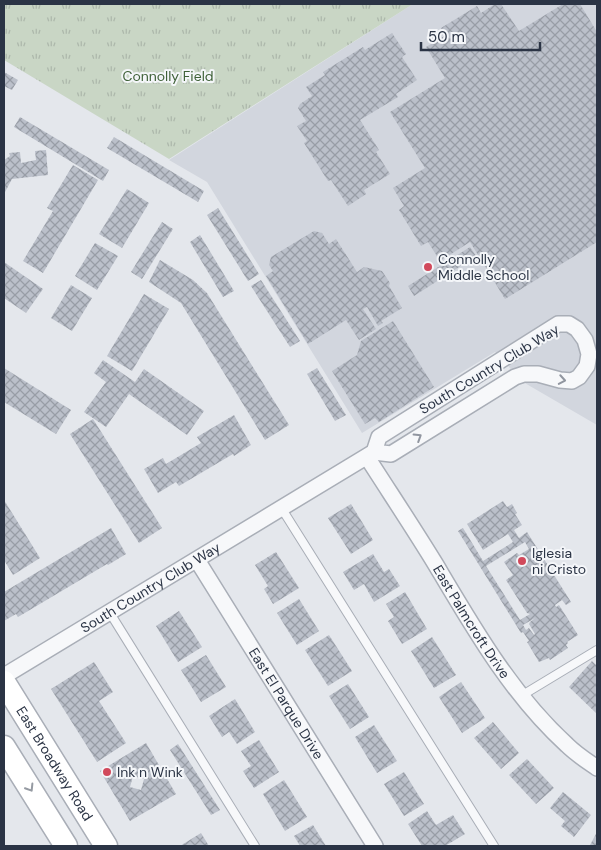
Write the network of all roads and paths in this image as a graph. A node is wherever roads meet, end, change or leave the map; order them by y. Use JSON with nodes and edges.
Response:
{"nodes":[{"id":1,"x":371,"y":454,"type":"junction"},
{"id":2,"x":282,"y":509,"type":"junction"},
{"id":3,"x":197,"y":560,"type":"junction"},
{"id":4,"x":110,"y":613,"type":"junction"},
{"id":5,"x":597,"y":650,"type":"edge"},
{"id":6,"x":4,"y":676,"type":"edge"},
{"id":7,"x":4,"y":682,"type":"edge"},
{"id":8,"x":521,"y":696,"type":"junction"},
{"id":9,"x":4,"y":747,"type":"edge"},
{"id":10,"x":597,"y":768,"type":"edge"},
{"id":11,"x":66,"y":846,"type":"edge"},
{"id":12,"x":106,"y":846,"type":"edge"},
{"id":13,"x":255,"y":846,"type":"edge"},
{"id":14,"x":375,"y":846,"type":"edge"},
{"id":15,"x":494,"y":846,"type":"edge"}],
"edges":[{"from":1,"to":1,"type":"street","name":"South Country Club Way","one_way":true},
{"from":1,"to":2,"type":"street","name":"South Country Club Way"},
{"from":1,"to":8,"type":"street","name":"East Palmcroft Drive"},
{"from":2,"to":3,"type":"street","name":"South Country Club Way"},
{"from":2,"to":15,"type":"lane"},
{"from":3,"to":4,"type":"street","name":"South Country Club Way"},
{"from":3,"to":14,"type":"street","name":"East El Parque Drive"},
{"from":4,"to":6,"type":"street","name":"South Country Club Way"},
{"from":4,"to":13,"type":"lane"},
{"from":5,"to":8,"type":"lane"},
{"from":7,"to":12,"type":"main road","name":"East Broadway Road"},
{"from":8,"to":10,"type":"street","name":"East Palmcroft Drive"},
{"from":9,"to":11,"type":"main road","one_way":true}]}
